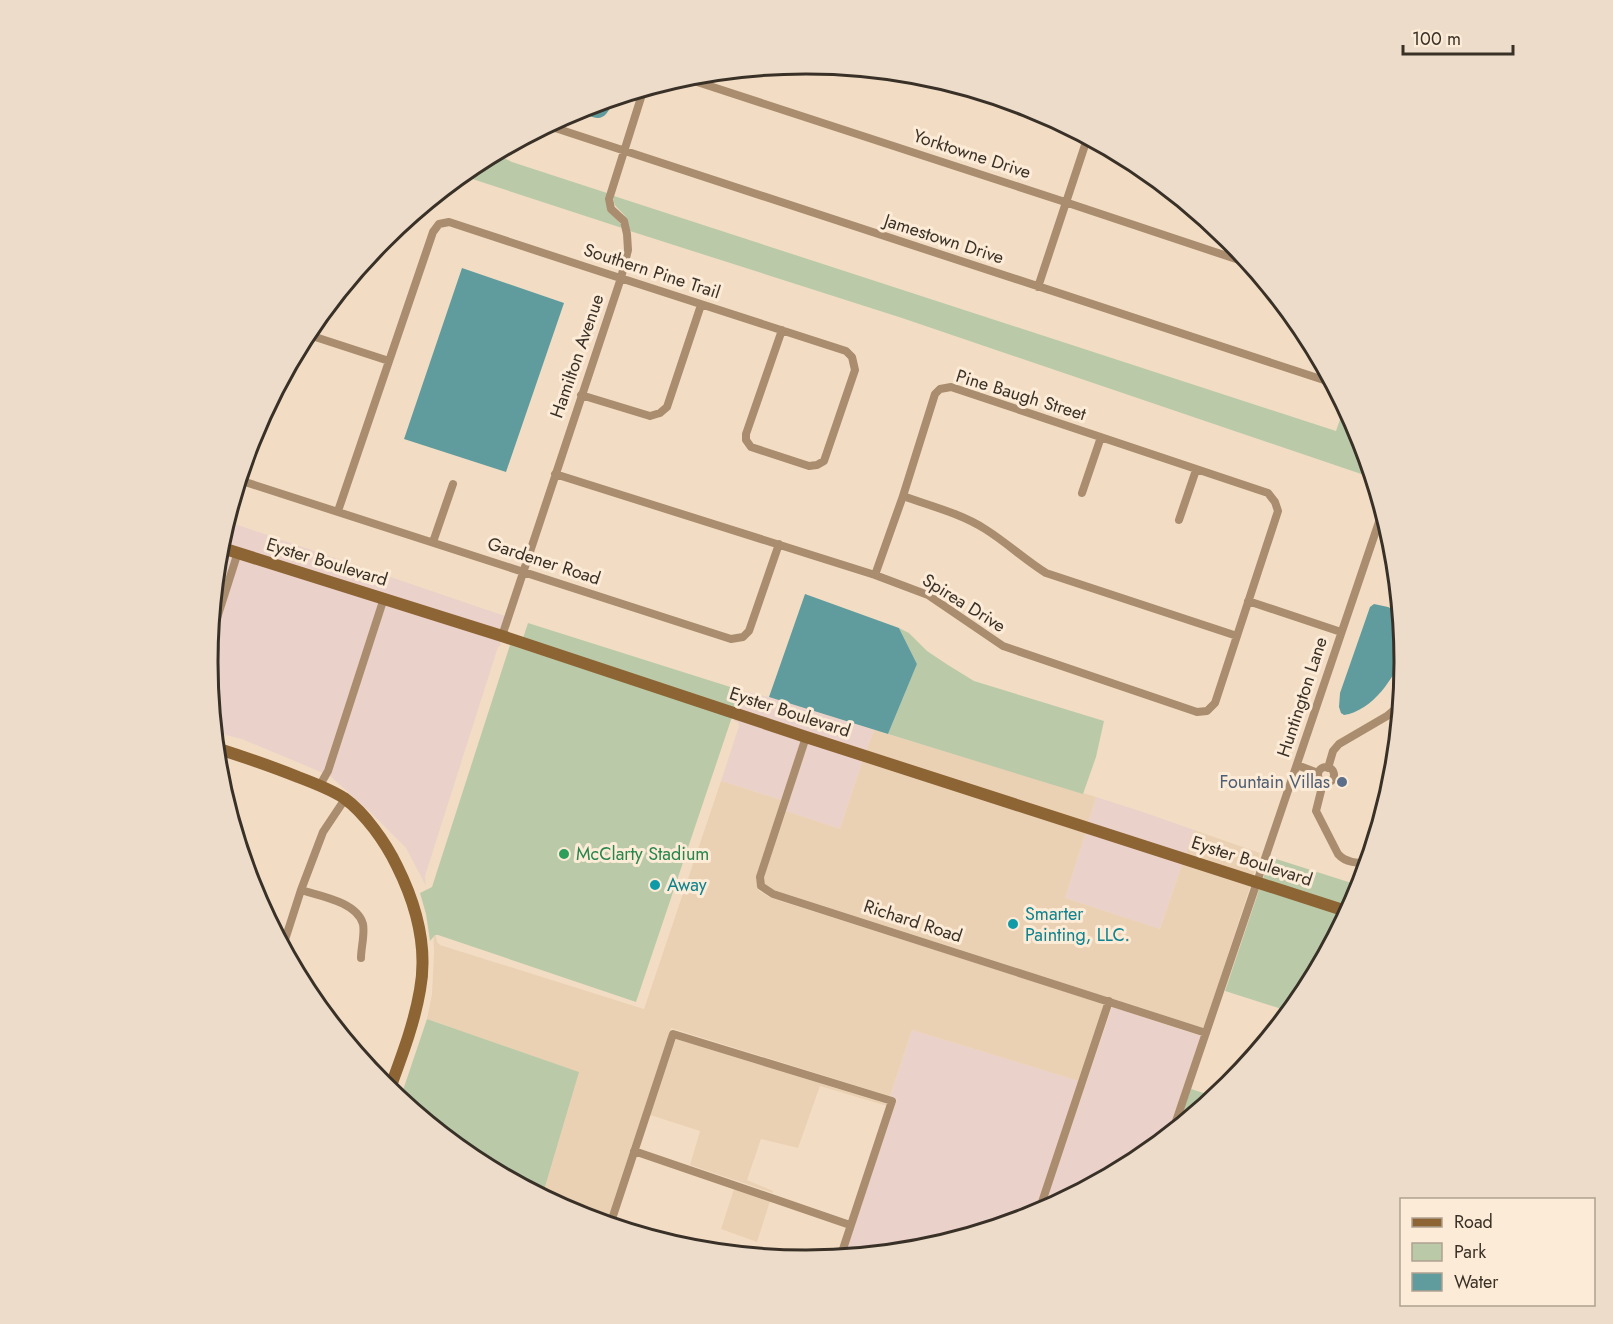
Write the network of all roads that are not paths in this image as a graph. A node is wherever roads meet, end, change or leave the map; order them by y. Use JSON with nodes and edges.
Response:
{"nodes":[{"id":1,"x":702,"y":83,"type":"edge"},
{"id":2,"x":641,"y":98,"type":"edge"},
{"id":3,"x":557,"y":129,"type":"edge"},
{"id":4,"x":1085,"y":144,"type":"edge"},
{"id":5,"x":624,"y":152,"type":"junction"},
{"id":6,"x":1065,"y":202,"type":"junction"},
{"id":7,"x":1235,"y":259,"type":"edge"},
{"id":8,"x":621,"y":278,"type":"junction"},
{"id":9,"x":1038,"y":287,"type":"junction"},
{"id":10,"x":701,"y":304,"type":"junction"},
{"id":11,"x":782,"y":330,"type":"junction"},
{"id":12,"x":316,"y":337,"type":"edge"},
{"id":13,"x":389,"y":361,"type":"junction"},
{"id":14,"x":1322,"y":379,"type":"edge"},
{"id":15,"x":581,"y":395,"type":"junction"},
{"id":16,"x":1101,"y":437,"type":"junction"},
{"id":17,"x":1196,"y":470,"type":"junction"},
{"id":18,"x":555,"y":474,"type":"junction"},
{"id":19,"x":246,"y":482,"type":"edge"},
{"id":20,"x":453,"y":484,"type":"dead end"},
{"id":21,"x":1082,"y":493,"type":"dead end"},
{"id":22,"x":903,"y":496,"type":"junction"},
{"id":23,"x":1275,"y":502,"type":"joint"},
{"id":24,"x":338,"y":512,"type":"junction"},
{"id":25,"x":1179,"y":520,"type":"dead end"},
{"id":26,"x":1378,"y":524,"type":"edge"},
{"id":27,"x":433,"y":542,"type":"junction"},
{"id":28,"x":779,"y":544,"type":"junction"},
{"id":29,"x":229,"y":549,"type":"edge"},
{"id":30,"x":238,"y":552,"type":"junction"},
{"id":31,"x":523,"y":572,"type":"junction"},
{"id":32,"x":875,"y":574,"type":"junction"},
{"id":33,"x":384,"y":598,"type":"junction"},
{"id":34,"x":1248,"y":601,"type":"junction"},
{"id":35,"x":221,"y":606,"type":"edge"},
{"id":36,"x":1341,"y":632,"type":"junction"},
{"id":37,"x":502,"y":636,"type":"junction"},
{"id":38,"x":1237,"y":636,"type":"junction"},
{"id":39,"x":1393,"y":711,"type":"edge"},
{"id":40,"x":806,"y":737,"type":"junction"},
{"id":41,"x":225,"y":751,"type":"edge"},
{"id":42,"x":1297,"y":765,"type":"junction"},
{"id":43,"x":1328,"y":768,"type":"junction"},
{"id":44,"x":1318,"y":773,"type":"junction"},
{"id":45,"x":1323,"y":783,"type":"junction"},
{"id":46,"x":320,"y":785,"type":"junction"},
{"id":47,"x":345,"y":799,"type":"junction"},
{"id":48,"x":1360,"y":861,"type":"edge"},
{"id":49,"x":1258,"y":882,"type":"junction"},
{"id":50,"x":301,"y":890,"type":"junction"},
{"id":51,"x":1340,"y":909,"type":"edge"},
{"id":52,"x":286,"y":936,"type":"edge"},
{"id":53,"x":361,"y":958,"type":"dead end"},
{"id":54,"x":1109,"y":1001,"type":"junction"},
{"id":55,"x":1206,"y":1033,"type":"junction"},
{"id":56,"x":393,"y":1080,"type":"edge"},
{"id":57,"x":1177,"y":1119,"type":"edge"},
{"id":58,"x":634,"y":1150,"type":"junction"},
{"id":59,"x":1042,"y":1201,"type":"edge"},
{"id":60,"x":612,"y":1217,"type":"edge"},
{"id":61,"x":850,"y":1225,"type":"junction"},
{"id":62,"x":843,"y":1249,"type":"edge"}],
"edges":[{"from":1,"to":6,"type":"street","name":"Yorktowne Drive"},
{"from":2,"to":5,"type":"street","name":"Hamilton Avenue"},
{"from":3,"to":5,"type":"street","name":"Jamestown Drive"},
{"from":4,"to":6,"type":"street"},
{"from":5,"to":8,"type":"street","name":"Hamilton Avenue"},
{"from":5,"to":9,"type":"street","name":"Jamestown Drive"},
{"from":6,"to":7,"type":"street","name":"Yorktowne Drive"},
{"from":6,"to":9,"type":"street"},
{"from":8,"to":10,"type":"street","name":"Southern Pine Trail"},
{"from":8,"to":13,"type":"street","name":"Southern Pine Trail"},
{"from":8,"to":15,"type":"street","name":"Hamilton Avenue"},
{"from":9,"to":14,"type":"street","name":"Jamestown Drive"},
{"from":10,"to":11,"type":"street","name":"Southern Pine Trail"},
{"from":10,"to":15,"type":"street"},
{"from":11,"to":11,"type":"street","name":"Southern Pine Trail"},
{"from":12,"to":13,"type":"street"},
{"from":13,"to":24,"type":"street"},
{"from":15,"to":18,"type":"street","name":"Hamilton Avenue"},
{"from":16,"to":17,"type":"street","name":"Pine Baugh Street"},
{"from":16,"to":21,"type":"street"},
{"from":16,"to":22,"type":"street","name":"Pine Baugh Street"},
{"from":17,"to":23,"type":"street","name":"Pine Baugh Street"},
{"from":17,"to":25,"type":"street"},
{"from":18,"to":28,"type":"street","name":"Spirea Drive"},
{"from":18,"to":31,"type":"street","name":"Hamilton Avenue"},
{"from":19,"to":24,"type":"street","name":"Gardener Road"},
{"from":20,"to":27,"type":"street"},
{"from":22,"to":32,"type":"street","name":"Pine Baugh Street"},
{"from":22,"to":38,"type":"street"},
{"from":23,"to":34,"type":"street","name":"Spirea Drive"},
{"from":24,"to":27,"type":"street","name":"Gardener Road"},
{"from":26,"to":36,"type":"street","name":"Huntington Lane"},
{"from":27,"to":31,"type":"street","name":"Gardener Road"},
{"from":28,"to":31,"type":"street","name":"Gardener Road"},
{"from":28,"to":32,"type":"street","name":"Spirea Drive"},
{"from":29,"to":30,"type":"street","name":"Eyster Boulevard"},
{"from":30,"to":33,"type":"street","name":"Eyster Boulevard"},
{"from":30,"to":35,"type":"street"},
{"from":31,"to":37,"type":"street","name":"Hamilton Avenue"},
{"from":32,"to":38,"type":"street","name":"Spirea Drive"},
{"from":33,"to":37,"type":"street","name":"Eyster Boulevard"},
{"from":33,"to":46,"type":"street"},
{"from":34,"to":36,"type":"street"},
{"from":34,"to":38,"type":"street","name":"Spirea Drive"},
{"from":36,"to":42,"type":"street","name":"Huntington Lane"},
{"from":37,"to":40,"type":"street","name":"Eyster Boulevard"},
{"from":39,"to":43,"type":"street"},
{"from":40,"to":49,"type":"street","name":"Eyster Boulevard"},
{"from":40,"to":54,"type":"street","name":"Richard Road"},
{"from":41,"to":46,"type":"street"},
{"from":42,"to":44,"type":"street"},
{"from":42,"to":49,"type":"street","name":"Huntington Lane"},
{"from":43,"to":44,"type":"street"},
{"from":43,"to":45,"type":"street"},
{"from":44,"to":45,"type":"street"},
{"from":45,"to":48,"type":"street"},
{"from":46,"to":47,"type":"street"},
{"from":47,"to":50,"type":"street"},
{"from":47,"to":56,"type":"street"},
{"from":49,"to":51,"type":"street","name":"Eyster Boulevard"},
{"from":49,"to":55,"type":"street","name":"Huntington Lane"},
{"from":50,"to":52,"type":"street"},
{"from":50,"to":53,"type":"street"},
{"from":54,"to":55,"type":"street","name":"Richard Road"},
{"from":54,"to":59,"type":"street"},
{"from":55,"to":57,"type":"street","name":"Huntington Lane"},
{"from":58,"to":60,"type":"street"},
{"from":58,"to":61,"type":"street"},
{"from":58,"to":61,"type":"street"},
{"from":61,"to":62,"type":"street"}]}
